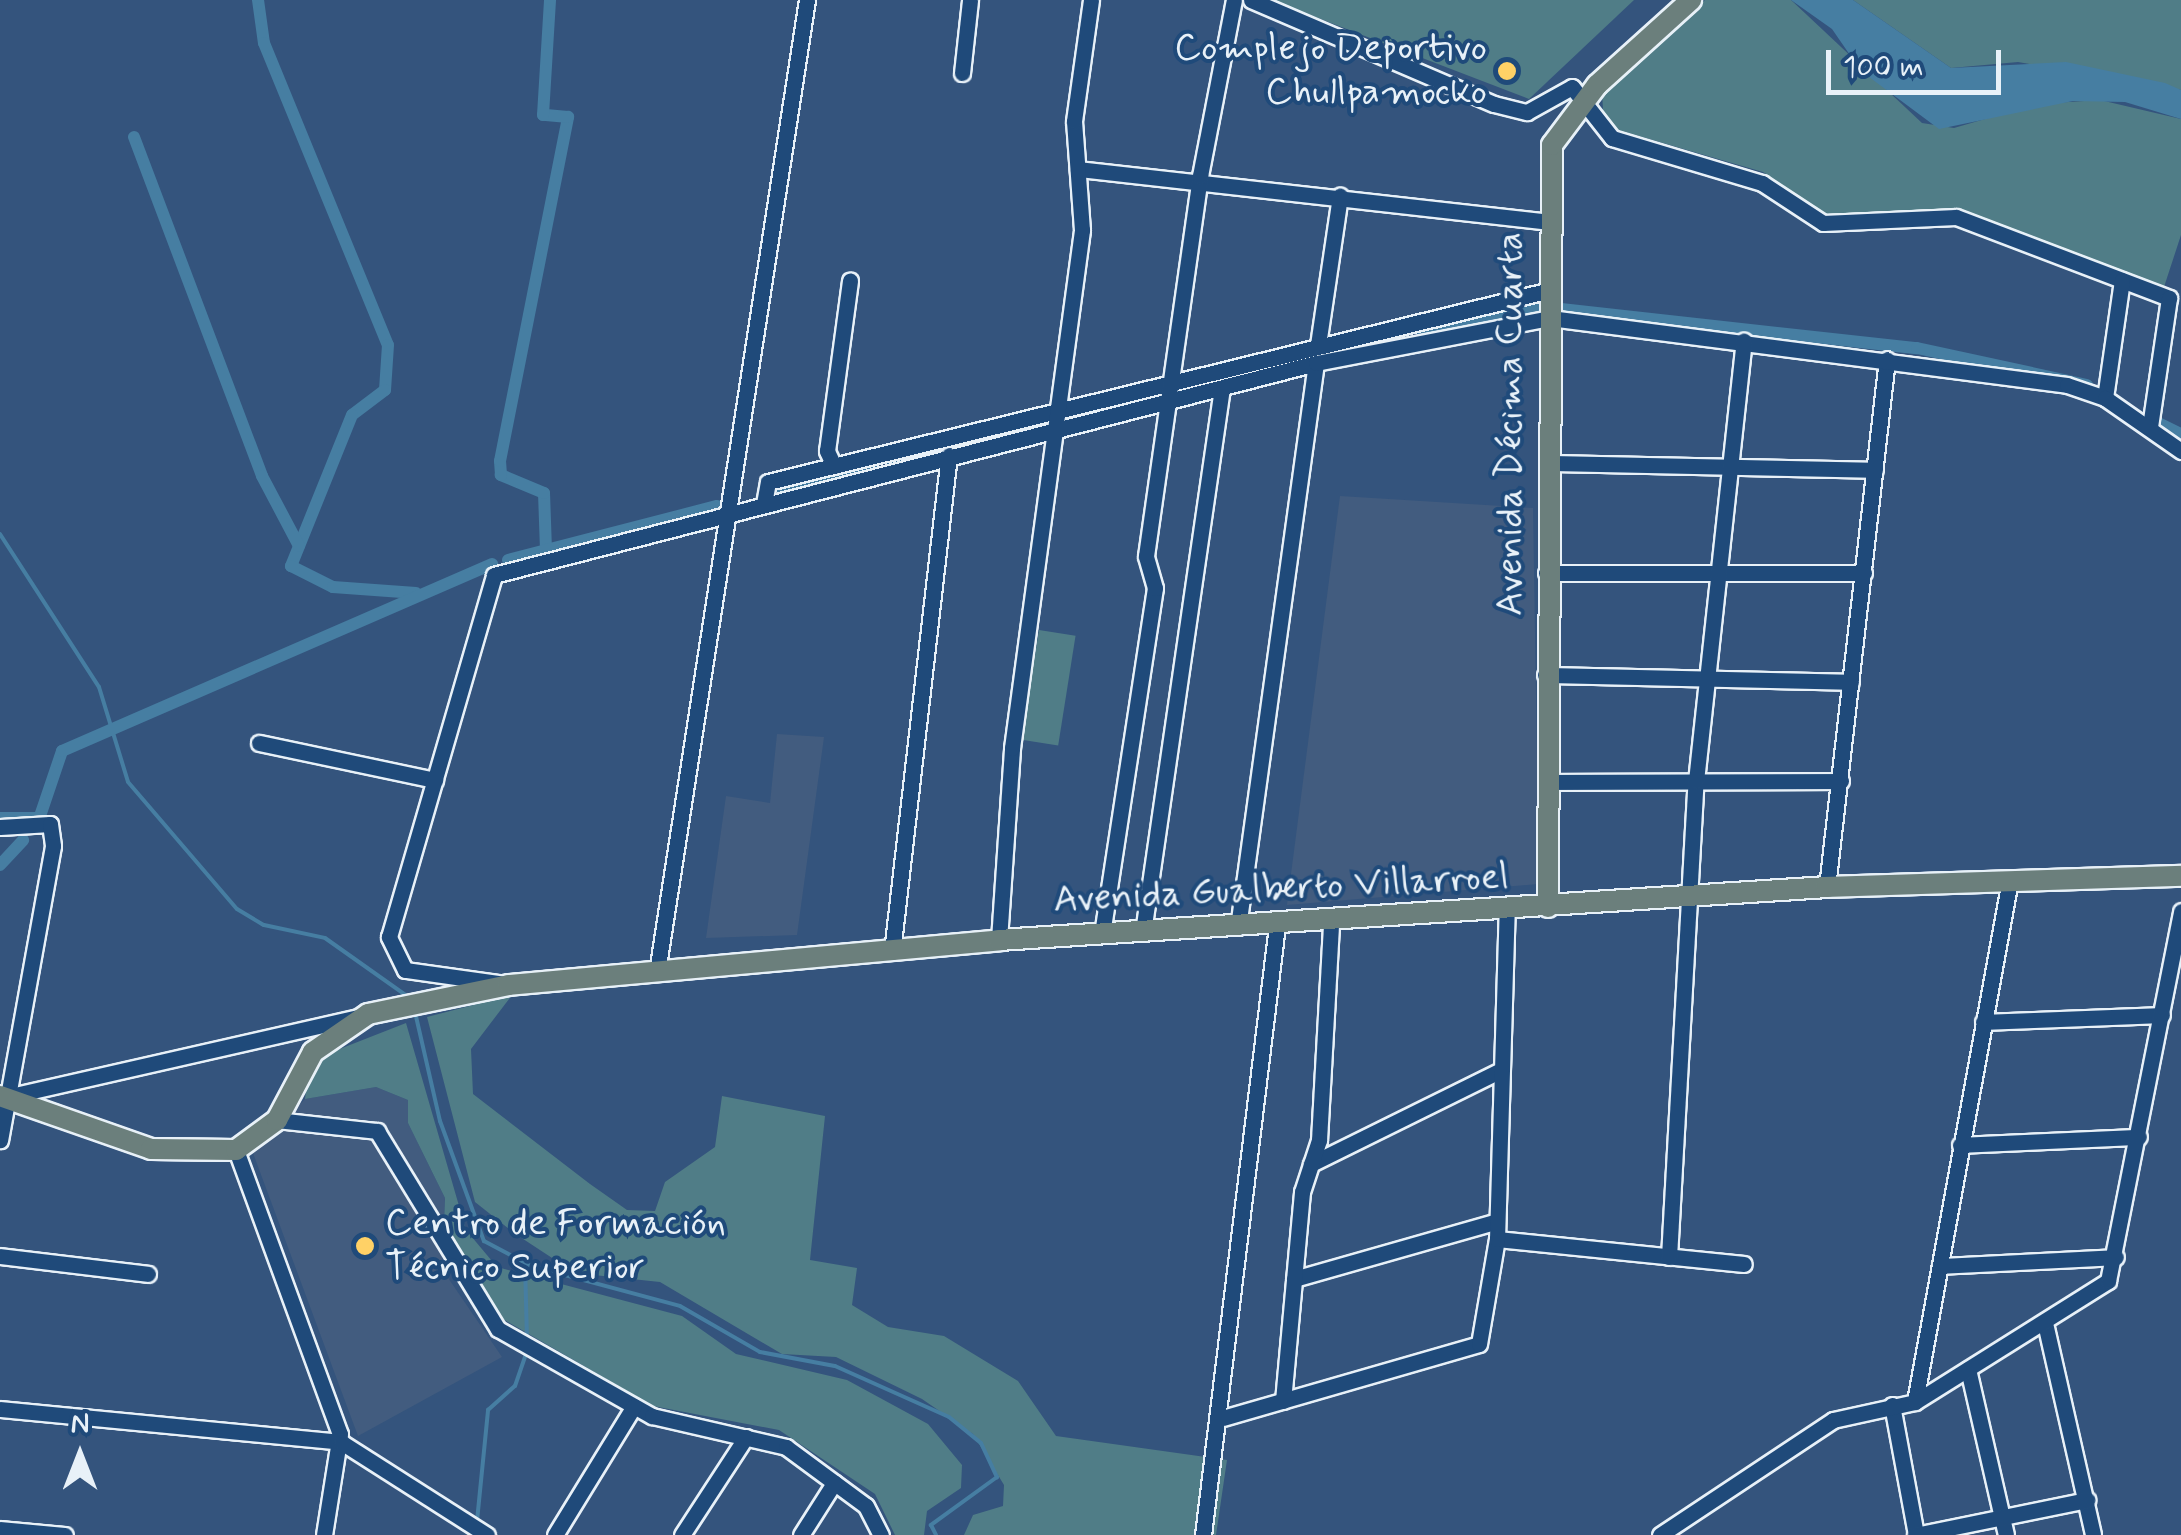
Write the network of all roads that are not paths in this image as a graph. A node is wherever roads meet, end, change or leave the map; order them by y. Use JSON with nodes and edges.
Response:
{"nodes":[{"id":1,"x":808,"y":0,"type":"edge"},
{"id":2,"x":970,"y":0,"type":"edge"},
{"id":3,"x":1091,"y":0,"type":"edge"},
{"id":4,"x":1234,"y":0,"type":"edge"},
{"id":5,"x":1250,"y":0,"type":"edge"},
{"id":6,"x":1691,"y":0,"type":"edge"},
{"id":7,"x":962,"y":73,"type":"dead end"},
{"id":8,"x":1585,"y":98,"type":"junction"},
{"id":9,"x":1078,"y":168,"type":"junction"},
{"id":10,"x":1200,"y":176,"type":"junction"},
{"id":11,"x":1340,"y":196,"type":"junction"},
{"id":12,"x":1545,"y":221,"type":"junction"},
{"id":13,"x":2122,"y":280,"type":"junction"},
{"id":14,"x":850,"y":281,"type":"dead end"},
{"id":15,"x":1550,"y":290,"type":"junction"},
{"id":16,"x":1550,"y":318,"type":"junction"},
{"id":17,"x":1744,"y":341,"type":"junction"},
{"id":18,"x":1318,"y":345,"type":"junction"},
{"id":19,"x":1888,"y":360,"type":"junction"},
{"id":20,"x":1316,"y":363,"type":"junction"},
{"id":21,"x":1222,"y":388,"type":"junction"},
{"id":22,"x":1171,"y":392,"type":"junction"},
{"id":23,"x":2105,"y":398,"type":"junction"},
{"id":24,"x":1059,"y":410,"type":"junction"},
{"id":25,"x":2150,"y":427,"type":"junction"},
{"id":26,"x":1053,"y":428,"type":"junction"},
{"id":27,"x":2181,"y":451,"type":"edge"},
{"id":28,"x":949,"y":455,"type":"junction"},
{"id":29,"x":1548,"y":463,"type":"junction"},
{"id":30,"x":834,"y":466,"type":"junction"},
{"id":31,"x":1726,"y":469,"type":"junction"},
{"id":32,"x":1875,"y":470,"type":"junction"},
{"id":33,"x":764,"y":504,"type":"junction"},
{"id":34,"x":730,"y":513,"type":"junction"},
{"id":35,"x":1864,"y":572,"type":"junction"},
{"id":36,"x":1546,"y":573,"type":"junction"},
{"id":37,"x":1719,"y":574,"type":"junction"},
{"id":38,"x":1544,"y":676,"type":"junction"},
{"id":39,"x":1708,"y":679,"type":"junction"},
{"id":40,"x":1851,"y":682,"type":"junction"},
{"id":41,"x":258,"y":742,"type":"dead end"},
{"id":42,"x":435,"y":780,"type":"junction"},
{"id":43,"x":1696,"y":781,"type":"junction"},
{"id":44,"x":1842,"y":781,"type":"junction"},
{"id":45,"x":1546,"y":782,"type":"junction"},
{"id":46,"x":0,"y":827,"type":"edge"},
{"id":47,"x":2181,"y":876,"type":"edge"},
{"id":48,"x":2010,"y":880,"type":"junction"},
{"id":49,"x":1827,"y":887,"type":"junction"},
{"id":50,"x":1688,"y":896,"type":"junction"},
{"id":51,"x":1548,"y":906,"type":"junction"},
{"id":52,"x":1508,"y":911,"type":"junction"},
{"id":53,"x":2181,"y":911,"type":"edge"},
{"id":54,"x":1331,"y":923,"type":"junction"},
{"id":55,"x":1277,"y":925,"type":"junction"},
{"id":56,"x":1238,"y":927,"type":"junction"},
{"id":57,"x":1143,"y":932,"type":"junction"},
{"id":58,"x":1102,"y":934,"type":"junction"},
{"id":59,"x":999,"y":940,"type":"junction"},
{"id":60,"x":892,"y":952,"type":"junction"},
{"id":61,"x":657,"y":972,"type":"junction"},
{"id":62,"x":509,"y":985,"type":"junction"},
{"id":63,"x":378,"y":1014,"type":"junction"},
{"id":64,"x":2162,"y":1015,"type":"junction"},
{"id":65,"x":1983,"y":1022,"type":"junction"},
{"id":66,"x":1497,"y":1072,"type":"junction"},
{"id":67,"x":3,"y":1097,"type":"edge"},
{"id":68,"x":278,"y":1120,"type":"junction"},
{"id":69,"x":2139,"y":1137,"type":"junction"},
{"id":70,"x":0,"y":1140,"type":"edge"},
{"id":71,"x":1960,"y":1145,"type":"junction"},
{"id":72,"x":236,"y":1150,"type":"junction"},
{"id":73,"x":1310,"y":1164,"type":"junction"},
{"id":74,"x":1497,"y":1221,"type":"junction"},
{"id":75,"x":1496,"y":1239,"type":"junction"},
{"id":76,"x":0,"y":1256,"type":"edge"},
{"id":77,"x":1669,"y":1257,"type":"junction"},
{"id":78,"x":2116,"y":1257,"type":"junction"},
{"id":79,"x":1744,"y":1264,"type":"dead end"},
{"id":80,"x":1940,"y":1266,"type":"junction"},
{"id":81,"x":148,"y":1274,"type":"dead end"},
{"id":82,"x":1294,"y":1279,"type":"junction"},
{"id":83,"x":2045,"y":1323,"type":"junction"},
{"id":84,"x":1968,"y":1370,"type":"junction"},
{"id":85,"x":1283,"y":1400,"type":"junction"},
{"id":86,"x":1915,"y":1402,"type":"junction"},
{"id":87,"x":1892,"y":1405,"type":"junction"},
{"id":88,"x":634,"y":1406,"type":"junction"},
{"id":89,"x":0,"y":1409,"type":"edge"},
{"id":90,"x":1223,"y":1418,"type":"junction"},
{"id":91,"x":746,"y":1436,"type":"junction"},
{"id":92,"x":341,"y":1442,"type":"junction"},
{"id":93,"x":834,"y":1483,"type":"junction"},
{"id":94,"x":2087,"y":1500,"type":"junction"},
{"id":95,"x":2003,"y":1517,"type":"junction"},
{"id":96,"x":0,"y":1530,"type":"edge"},
{"id":97,"x":65,"y":1535,"type":"edge"},
{"id":98,"x":324,"y":1535,"type":"edge"},
{"id":99,"x":487,"y":1535,"type":"edge"},
{"id":100,"x":555,"y":1535,"type":"edge"},
{"id":101,"x":682,"y":1535,"type":"edge"},
{"id":102,"x":801,"y":1535,"type":"edge"},
{"id":103,"x":881,"y":1535,"type":"edge"},
{"id":104,"x":1204,"y":1535,"type":"edge"},
{"id":105,"x":1660,"y":1535,"type":"edge"},
{"id":106,"x":1916,"y":1535,"type":"edge"},
{"id":107,"x":2006,"y":1535,"type":"edge"},
{"id":108,"x":2093,"y":1535,"type":"edge"}],
"edges":[{"from":1,"to":34,"type":"street"},
{"from":2,"to":7,"type":"street"},
{"from":3,"to":9,"type":"street"},
{"from":4,"to":10,"type":"street"},
{"from":5,"to":8,"type":"street"},
{"from":6,"to":8,"type":"main road","name":"Avenida Décima Cuarta"},
{"from":8,"to":12,"type":"main road","name":"Avenida Décima Cuarta"},
{"from":8,"to":13,"type":"street"},
{"from":9,"to":10,"type":"street"},
{"from":9,"to":24,"type":"street"},
{"from":10,"to":11,"type":"street"},
{"from":10,"to":22,"type":"street"},
{"from":11,"to":12,"type":"street"},
{"from":11,"to":18,"type":"street"},
{"from":12,"to":15,"type":"main road","name":"Avenida Décima Cuarta"},
{"from":13,"to":23,"type":"street"},
{"from":13,"to":25,"type":"street"},
{"from":14,"to":30,"type":"street"},
{"from":15,"to":16,"type":"main road","name":"Avenida Décima Cuarta"},
{"from":15,"to":18,"type":"street"},
{"from":16,"to":17,"type":"street"},
{"from":16,"to":20,"type":"street"},
{"from":16,"to":29,"type":"main road","name":"Avenida Décima Cuarta"},
{"from":17,"to":19,"type":"street"},
{"from":17,"to":31,"type":"street"},
{"from":18,"to":22,"type":"street"},
{"from":19,"to":23,"type":"street"},
{"from":19,"to":32,"type":"street"},
{"from":20,"to":21,"type":"street"},
{"from":20,"to":56,"type":"street"},
{"from":21,"to":22,"type":"street"},
{"from":21,"to":57,"type":"street"},
{"from":22,"to":24,"type":"street"},
{"from":22,"to":26,"type":"street"},
{"from":22,"to":58,"type":"street"},
{"from":23,"to":25,"type":"street"},
{"from":24,"to":26,"type":"street"},
{"from":24,"to":30,"type":"street"},
{"from":25,"to":27,"type":"street"},
{"from":26,"to":28,"type":"street"},
{"from":26,"to":59,"type":"street"},
{"from":28,"to":33,"type":"street"},
{"from":28,"to":60,"type":"street"},
{"from":29,"to":31,"type":"street"},
{"from":29,"to":36,"type":"main road","name":"Avenida Décima Cuarta"},
{"from":30,"to":33,"type":"street"},
{"from":31,"to":32,"type":"street"},
{"from":31,"to":37,"type":"street"},
{"from":32,"to":35,"type":"street"},
{"from":33,"to":34,"type":"street"},
{"from":34,"to":42,"type":"street"},
{"from":34,"to":61,"type":"street"},
{"from":35,"to":37,"type":"street"},
{"from":35,"to":40,"type":"street"},
{"from":36,"to":37,"type":"street"},
{"from":36,"to":38,"type":"main road","name":"Avenida Décima Cuarta"},
{"from":37,"to":39,"type":"street"},
{"from":38,"to":39,"type":"street"},
{"from":38,"to":45,"type":"main road","name":"Avenida Décima Cuarta"},
{"from":39,"to":40,"type":"street"},
{"from":39,"to":43,"type":"street"},
{"from":40,"to":44,"type":"street"},
{"from":41,"to":42,"type":"street"},
{"from":42,"to":62,"type":"street"},
{"from":43,"to":44,"type":"street"},
{"from":43,"to":45,"type":"street"},
{"from":43,"to":50,"type":"street"},
{"from":44,"to":49,"type":"street"},
{"from":45,"to":51,"type":"main road","name":"Avenida Décima Cuarta"},
{"from":46,"to":67,"type":"street"},
{"from":47,"to":48,"type":"main road","name":"Avenida Gualberto Villarroel"},
{"from":48,"to":49,"type":"main road","name":"Avenida Gualberto Villarroel"},
{"from":48,"to":65,"type":"street"},
{"from":49,"to":50,"type":"main road","name":"Avenida Gualberto Villarroel"},
{"from":50,"to":51,"type":"main road","name":"Avenida Gualberto Villarroel"},
{"from":50,"to":77,"type":"street"},
{"from":51,"to":52,"type":"main road","name":"Avenida Gualberto Villarroel"},
{"from":52,"to":54,"type":"main road","name":"Avenida Gualberto Villarroel"},
{"from":52,"to":66,"type":"street"},
{"from":53,"to":64,"type":"street"},
{"from":54,"to":55,"type":"main road","name":"Avenida Gualberto Villarroel"},
{"from":54,"to":73,"type":"street"},
{"from":55,"to":56,"type":"main road","name":"Avenida Gualberto Villarroel"},
{"from":55,"to":90,"type":"street"},
{"from":56,"to":57,"type":"main road","name":"Avenida Gualberto Villarroel"},
{"from":57,"to":58,"type":"main road","name":"Avenida Gualberto Villarroel"},
{"from":58,"to":59,"type":"main road","name":"Avenida Gualberto Villarroel"},
{"from":59,"to":60,"type":"main road","name":"Avenida Gualberto Villarroel"},
{"from":60,"to":61,"type":"main road","name":"Avenida Gualberto Villarroel"},
{"from":61,"to":62,"type":"main road","name":"Avenida Gualberto Villarroel"},
{"from":62,"to":63,"type":"main road","name":"Avenida Gualberto Villarroel"},
{"from":63,"to":67,"type":"street"},
{"from":63,"to":68,"type":"main road"},
{"from":64,"to":65,"type":"street"},
{"from":64,"to":69,"type":"street"},
{"from":65,"to":71,"type":"street"},
{"from":66,"to":73,"type":"street"},
{"from":66,"to":74,"type":"street"},
{"from":67,"to":70,"type":"street"},
{"from":67,"to":72,"type":"main road"},
{"from":68,"to":72,"type":"main road"},
{"from":68,"to":88,"type":"street"},
{"from":69,"to":71,"type":"street"},
{"from":69,"to":78,"type":"street"},
{"from":71,"to":80,"type":"street"},
{"from":72,"to":92,"type":"street"},
{"from":73,"to":82,"type":"street"},
{"from":74,"to":75,"type":"street"},
{"from":74,"to":82,"type":"street"},
{"from":75,"to":77,"type":"street"},
{"from":75,"to":85,"type":"street"},
{"from":76,"to":81,"type":"street"},
{"from":77,"to":79,"type":"street"},
{"from":78,"to":80,"type":"street"},
{"from":78,"to":83,"type":"street"},
{"from":80,"to":86,"type":"street"},
{"from":82,"to":85,"type":"street"},
{"from":83,"to":84,"type":"street"},
{"from":83,"to":94,"type":"street"},
{"from":84,"to":86,"type":"street"},
{"from":84,"to":95,"type":"street"},
{"from":85,"to":90,"type":"street"},
{"from":86,"to":87,"type":"street"},
{"from":87,"to":105,"type":"street"},
{"from":87,"to":106,"type":"street"},
{"from":88,"to":91,"type":"street"},
{"from":88,"to":100,"type":"street"},
{"from":89,"to":92,"type":"street"},
{"from":90,"to":104,"type":"street"},
{"from":91,"to":93,"type":"street"},
{"from":91,"to":101,"type":"street"},
{"from":92,"to":98,"type":"street"},
{"from":92,"to":99,"type":"street"},
{"from":93,"to":102,"type":"street"},
{"from":93,"to":103,"type":"street"},
{"from":94,"to":95,"type":"street"},
{"from":94,"to":108,"type":"street"},
{"from":95,"to":106,"type":"street"},
{"from":95,"to":107,"type":"street"},
{"from":96,"to":97,"type":"street"}]}
